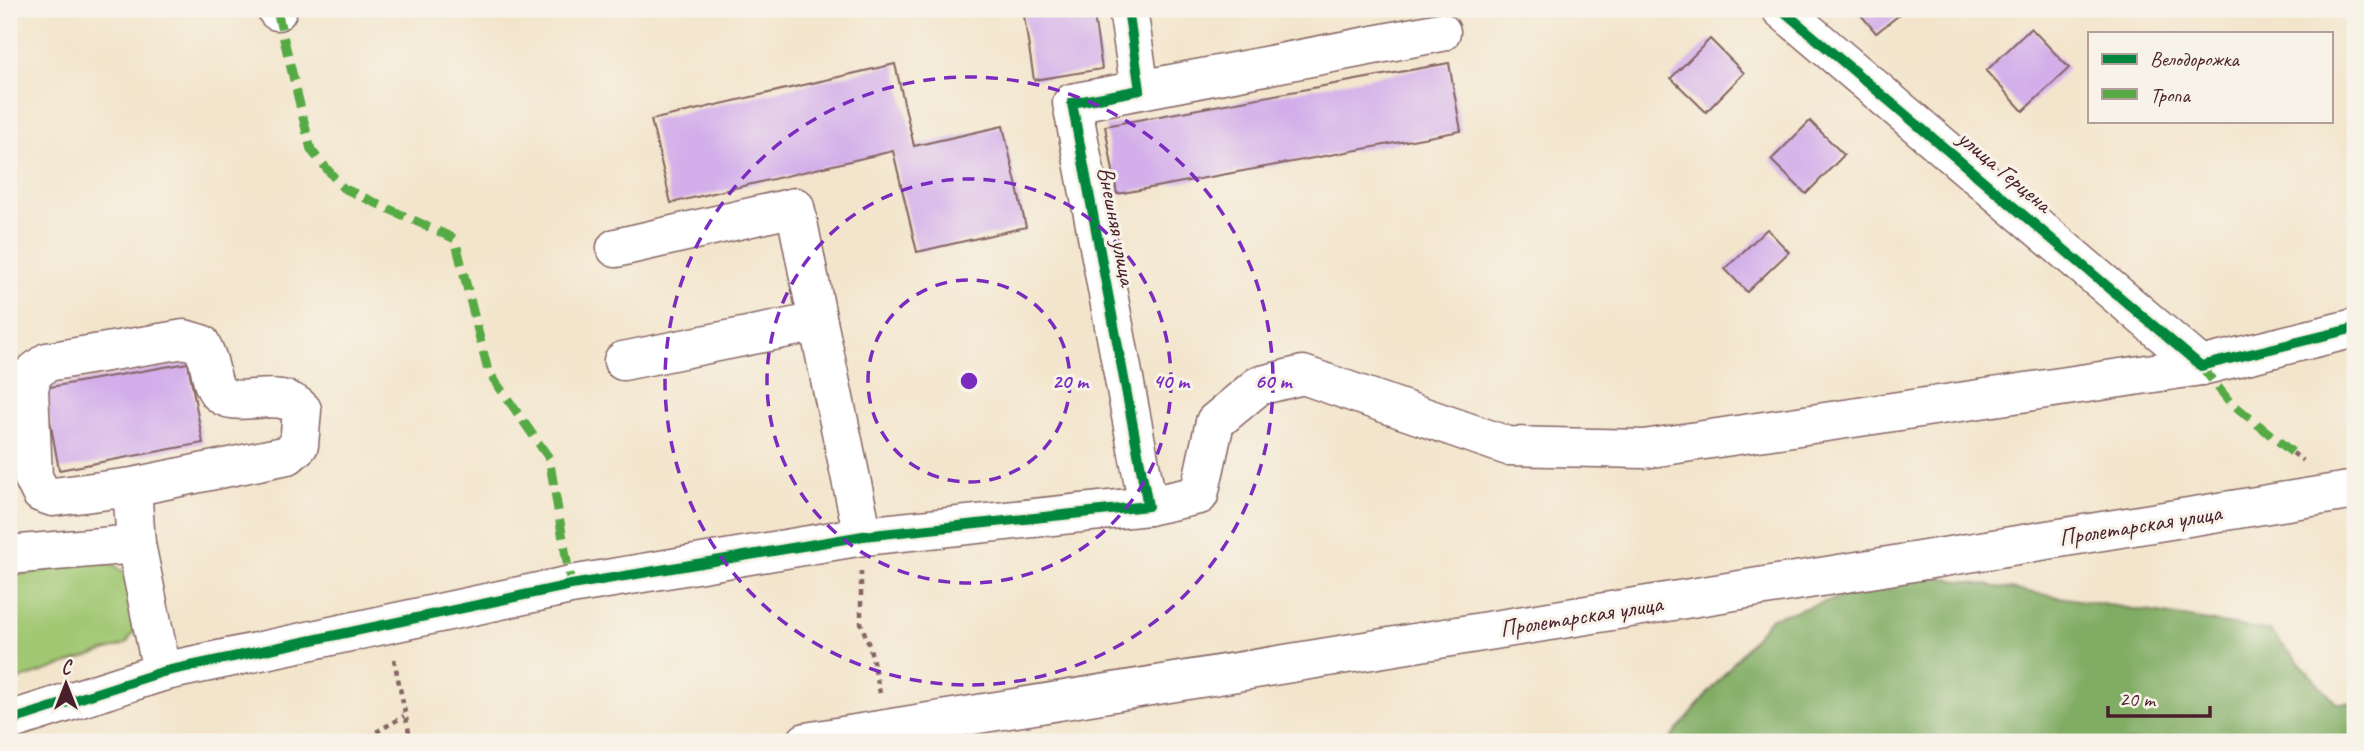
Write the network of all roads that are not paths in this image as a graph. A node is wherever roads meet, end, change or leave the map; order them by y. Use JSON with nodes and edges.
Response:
{"nodes":[{"id":1,"x":1128,"y":9,"type":"edge"},
{"id":2,"x":1781,"y":9,"type":"edge"},
{"id":3,"x":1441,"y":32,"type":"dead end"},
{"id":4,"x":1140,"y":90,"type":"junction"},
{"id":5,"x":616,"y":248,"type":"dead end"},
{"id":6,"x":818,"y":322,"type":"junction"},
{"id":7,"x":2355,"y":328,"type":"edge"},
{"id":8,"x":623,"y":361,"type":"dead end"},
{"id":9,"x":2201,"y":366,"type":"junction"},
{"id":10,"x":132,"y":486,"type":"junction"},
{"id":11,"x":2355,"y":490,"type":"edge"},
{"id":12,"x":1148,"y":506,"type":"junction"},
{"id":13,"x":863,"y":536,"type":"junction"},
{"id":14,"x":136,"y":544,"type":"junction"},
{"id":15,"x":9,"y":555,"type":"edge"},
{"id":16,"x":162,"y":672,"type":"junction"},
{"id":17,"x":9,"y":721,"type":"edge"},
{"id":18,"x":806,"y":742,"type":"edge"}],
"edges":[{"from":1,"to":4,"type":"street"},
{"from":2,"to":9,"type":"street","name":"улица Герцена"},
{"from":3,"to":4,"type":"street"},
{"from":4,"to":12,"type":"street","name":"Внешняя улица"},
{"from":5,"to":6,"type":"street"},
{"from":6,"to":8,"type":"street"},
{"from":6,"to":13,"type":"street"},
{"from":7,"to":9,"type":"street"},
{"from":9,"to":12,"type":"street"},
{"from":10,"to":10,"type":"street"},
{"from":10,"to":14,"type":"street"},
{"from":11,"to":18,"type":"street","name":"Пролетарская улица"},
{"from":12,"to":13,"type":"street"},
{"from":13,"to":16,"type":"street"},
{"from":14,"to":15,"type":"street"},
{"from":14,"to":16,"type":"street"},
{"from":16,"to":17,"type":"street"}]}
